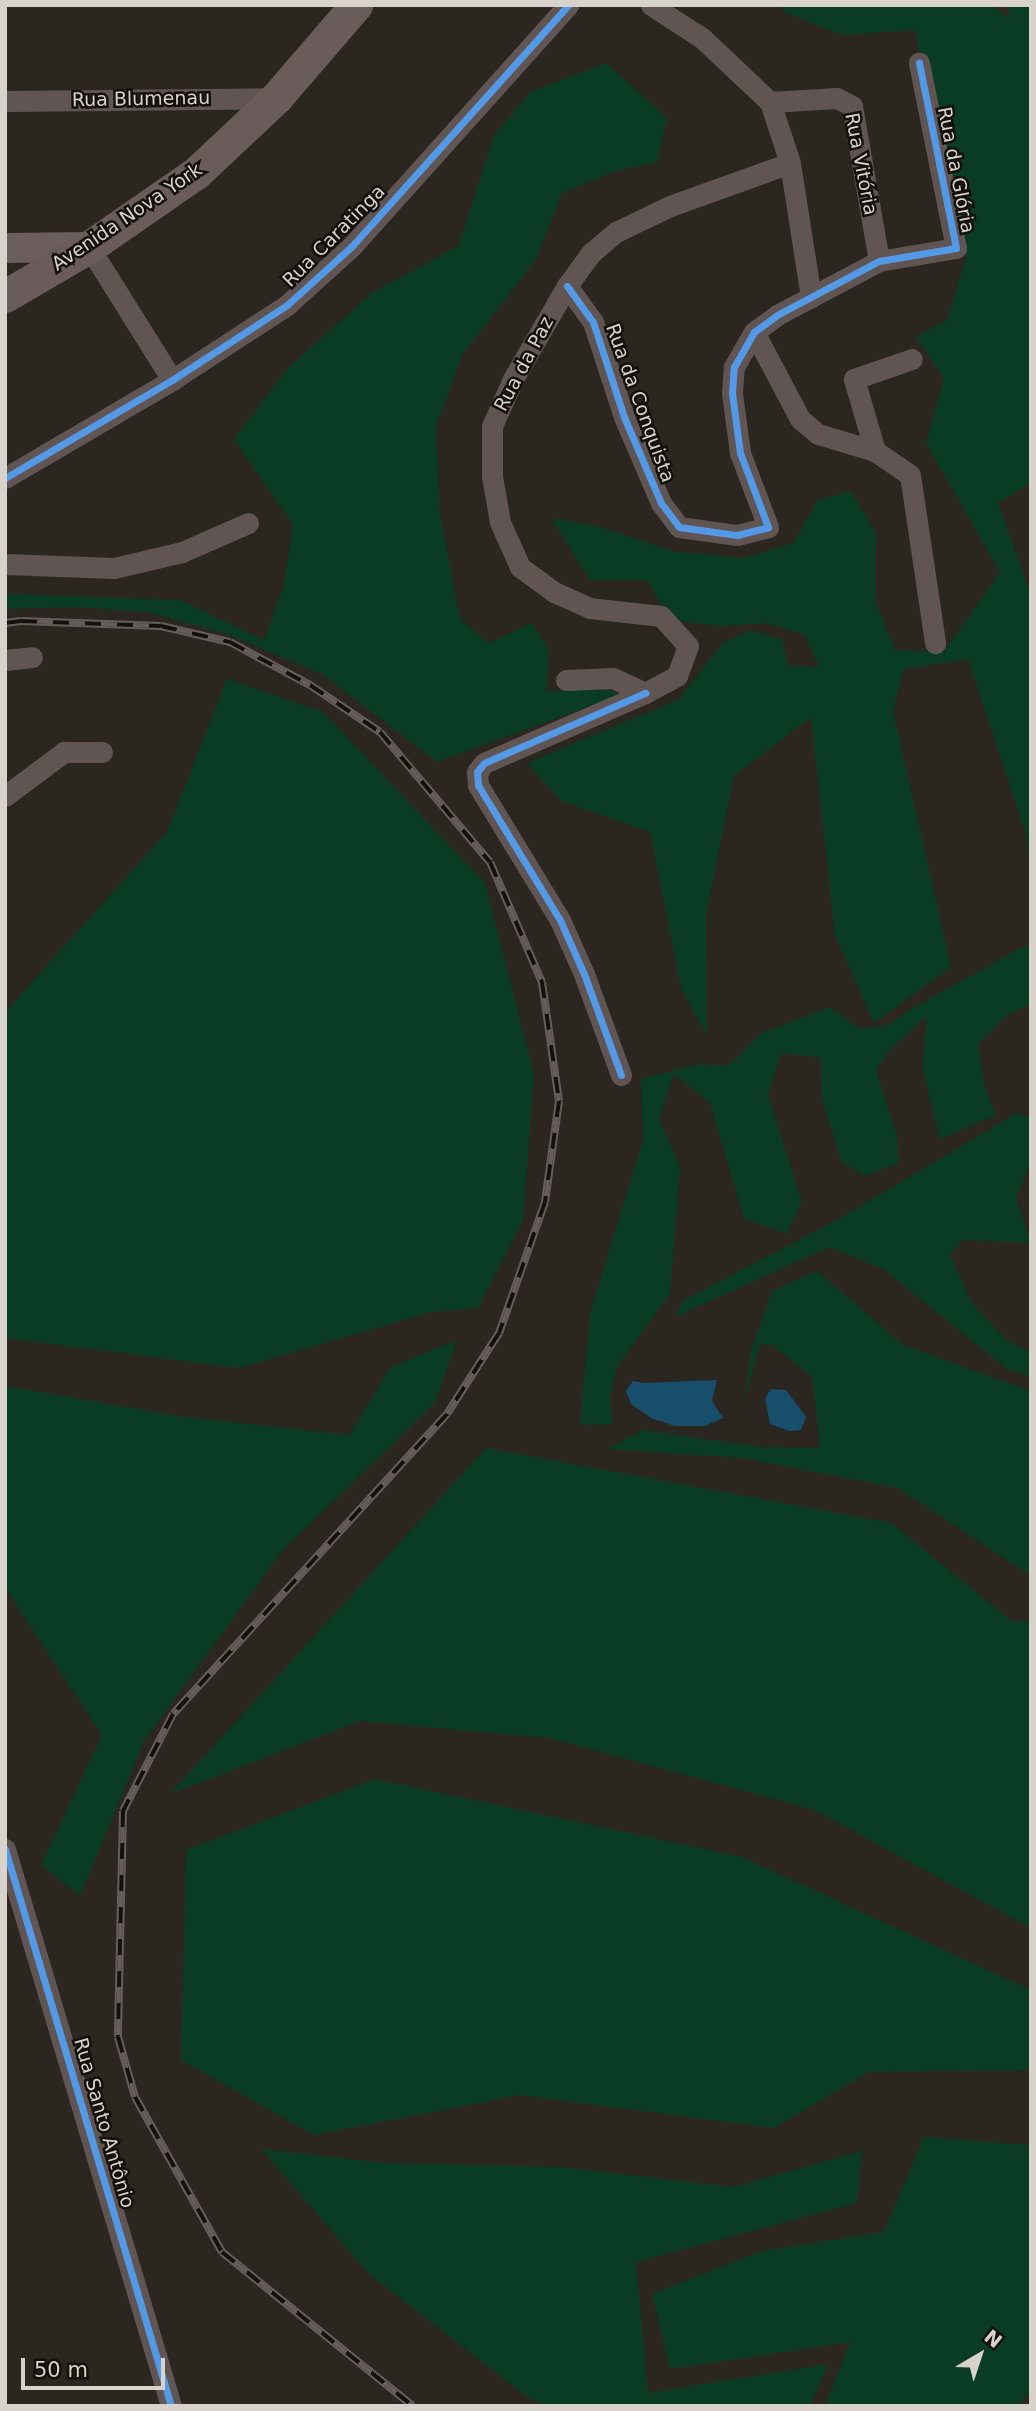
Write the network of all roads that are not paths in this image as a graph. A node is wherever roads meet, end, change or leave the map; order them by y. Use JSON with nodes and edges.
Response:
{"nodes":[{"id":1,"x":356,"y":5,"type":"edge"},
{"id":2,"x":651,"y":5,"type":"edge"},
{"id":3,"x":558,"y":9,"type":"edge"},
{"id":4,"x":919,"y":63,"type":"dead end"},
{"id":5,"x":276,"y":98,"type":"junction"},
{"id":6,"x":5,"y":101,"type":"edge"},
{"id":7,"x":771,"y":102,"type":"junction"},
{"id":8,"x":790,"y":163,"type":"junction"},
{"id":9,"x":89,"y":247,"type":"junction"},
{"id":10,"x":5,"y":248,"type":"edge"},
{"id":11,"x":879,"y":261,"type":"junction"},
{"id":12,"x":566,"y":286,"type":"junction"},
{"id":13,"x":5,"y":296,"type":"edge"},
{"id":14,"x":811,"y":297,"type":"junction"},
{"id":15,"x":754,"y":332,"type":"junction"},
{"id":16,"x":912,"y":359,"type":"dead end"},
{"id":17,"x":172,"y":380,"type":"junction"},
{"id":18,"x":875,"y":451,"type":"junction"},
{"id":19,"x":5,"y":478,"type":"edge"},
{"id":20,"x":248,"y":523,"type":"dead end"},
{"id":21,"x":5,"y":564,"type":"edge"},
{"id":22,"x":935,"y":643,"type":"dead end"},
{"id":23,"x":32,"y":657,"type":"dead end"},
{"id":24,"x":5,"y":660,"type":"edge"},
{"id":25,"x":566,"y":680,"type":"dead end"},
{"id":26,"x":645,"y":693,"type":"junction"},
{"id":27,"x":102,"y":752,"type":"dead end"},
{"id":28,"x":5,"y":796,"type":"edge"},
{"id":29,"x":621,"y":1075,"type":"dead end"},
{"id":30,"x":5,"y":1849,"type":"edge"},
{"id":31,"x":14,"y":1904,"type":"edge"},
{"id":32,"x":171,"y":2406,"type":"edge"}],
"edges":[{"from":1,"to":5,"type":"main road","name":"Avenida Nova York"},
{"from":2,"to":7,"type":"street"},
{"from":3,"to":17,"type":"street","name":"Rua Caratinga"},
{"from":4,"to":11,"type":"street","name":"Rua da Glória"},
{"from":5,"to":6,"type":"street","name":"Rua Blumenau"},
{"from":5,"to":9,"type":"main road","name":"Avenida Nova York"},
{"from":7,"to":8,"type":"street"},
{"from":7,"to":11,"type":"street","name":"Rua Vitória"},
{"from":8,"to":12,"type":"street","name":"Rua da Paz"},
{"from":8,"to":14,"type":"street"},
{"from":9,"to":10,"type":"street"},
{"from":9,"to":13,"type":"main road","name":"Avenida Nova York"},
{"from":9,"to":17,"type":"street"},
{"from":11,"to":14,"type":"street"},
{"from":12,"to":15,"type":"street","name":"Rua da Conquista"},
{"from":12,"to":26,"type":"street","name":"Rua da Paz"},
{"from":14,"to":15,"type":"street"},
{"from":15,"to":18,"type":"street"},
{"from":16,"to":18,"type":"street"},
{"from":17,"to":19,"type":"street","name":"Rua Caratinga"},
{"from":18,"to":22,"type":"street"},
{"from":20,"to":21,"type":"street"},
{"from":23,"to":24,"type":"street"},
{"from":25,"to":26,"type":"street"},
{"from":26,"to":29,"type":"street"},
{"from":27,"to":28,"type":"street"},
{"from":30,"to":31,"type":"street","name":"Rua Santo Antônio"},
{"from":31,"to":32,"type":"street","name":"Rua Santo Antônio"}]}
